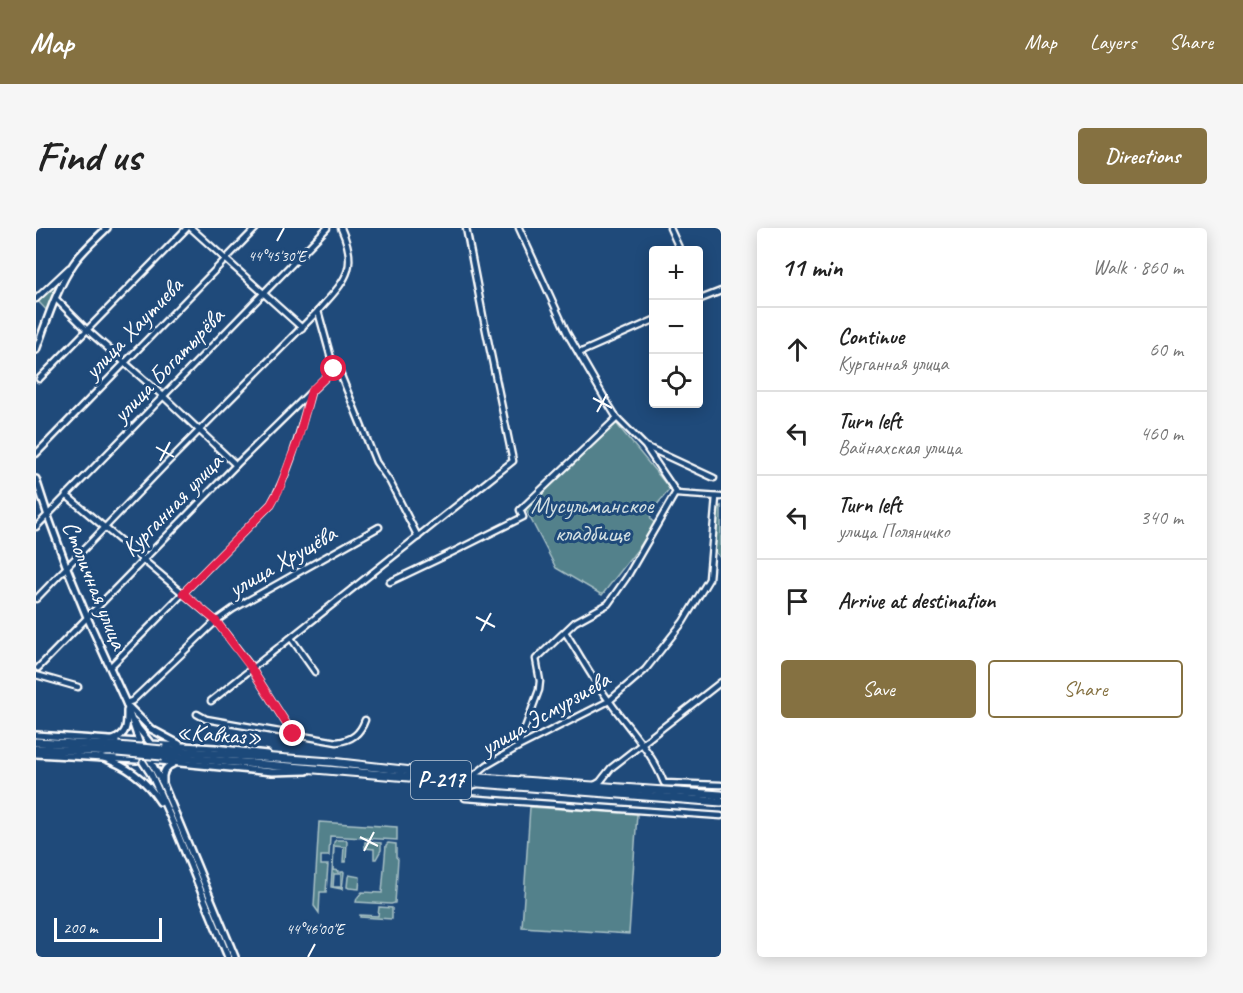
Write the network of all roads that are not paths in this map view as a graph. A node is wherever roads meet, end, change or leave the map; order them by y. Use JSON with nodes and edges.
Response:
{"nodes":[{"id":1,"x":107,"y":228,"type":"edge"},
{"id":2,"x":189,"y":228,"type":"edge"},
{"id":3,"x":256,"y":228,"type":"edge"},
{"id":4,"x":327,"y":228,"type":"edge"},
{"id":5,"x":341,"y":228,"type":"edge"},
{"id":6,"x":466,"y":228,"type":"edge"},
{"id":7,"x":519,"y":228,"type":"edge"},
{"id":8,"x":670,"y":228,"type":"edge"},
{"id":9,"x":678,"y":246,"type":"edge"},
{"id":10,"x":225,"y":259,"type":"junction"},
{"id":11,"x":73,"y":264,"type":"junction"},
{"id":12,"x":59,"y":290,"type":"junction"},
{"id":13,"x":45,"y":291,"type":"junction"},
{"id":14,"x":721,"y":291,"type":"edge"},
{"id":15,"x":263,"y":294,"type":"junction"},
{"id":16,"x":36,"y":299,"type":"edge"},
{"id":17,"x":56,"y":299,"type":"junction"},
{"id":18,"x":703,"y":299,"type":"edge"},
{"id":19,"x":318,"y":311,"type":"junction"},
{"id":20,"x":649,"y":322,"type":"edge"},
{"id":21,"x":302,"y":328,"type":"junction"},
{"id":22,"x":86,"y":329,"type":"junction"},
{"id":23,"x":36,"y":350,"type":"edge"},
{"id":24,"x":579,"y":353,"type":"junction"},
{"id":25,"x":125,"y":362,"type":"junction"},
{"id":26,"x":334,"y":369,"type":"junction"},
{"id":27,"x":39,"y":379,"type":"dead end"},
{"id":28,"x":311,"y":391,"type":"junction"},
{"id":29,"x":163,"y":396,"type":"junction"},
{"id":30,"x":617,"y":418,"type":"junction"},
{"id":31,"x":200,"y":430,"type":"junction"},
{"id":32,"x":645,"y":446,"type":"junction"},
{"id":33,"x":36,"y":454,"type":"edge"},
{"id":34,"x":236,"y":465,"type":"junction"},
{"id":35,"x":36,"y":478,"type":"edge"},
{"id":36,"x":714,"y":478,"type":"dead end"},
{"id":37,"x":676,"y":494,"type":"junction"},
{"id":38,"x":66,"y":495,"type":"junction"},
{"id":39,"x":718,"y":497,"type":"edge"},
{"id":40,"x":48,"y":516,"type":"junction"},
{"id":41,"x":36,"y":527,"type":"edge"},
{"id":42,"x":378,"y":527,"type":"dead end"},
{"id":43,"x":105,"y":528,"type":"junction"},
{"id":44,"x":418,"y":537,"type":"junction"},
{"id":45,"x":144,"y":560,"type":"junction"},
{"id":46,"x":67,"y":568,"type":"junction"},
{"id":47,"x":390,"y":582,"type":"dead end"},
{"id":48,"x":183,"y":593,"type":"junction"},
{"id":49,"x":36,"y":599,"type":"edge"},
{"id":50,"x":87,"y":617,"type":"junction"},
{"id":51,"x":216,"y":621,"type":"junction"},
{"id":52,"x":565,"y":632,"type":"junction"},
{"id":53,"x":291,"y":638,"type":"junction"},
{"id":54,"x":110,"y":667,"type":"junction"},
{"id":55,"x":38,"y":668,"type":"dead end"},
{"id":56,"x":252,"y":669,"type":"junction"},
{"id":57,"x":315,"y":672,"type":"dead end"},
{"id":58,"x":36,"y":675,"type":"edge"},
{"id":59,"x":721,"y":682,"type":"edge"},
{"id":60,"x":78,"y":687,"type":"dead end"},
{"id":61,"x":211,"y":701,"type":"dead end"},
{"id":62,"x":609,"y":701,"type":"junction"},
{"id":63,"x":126,"y":703,"type":"junction"},
{"id":64,"x":129,"y":710,"type":"junction"},
{"id":65,"x":197,"y":714,"type":"dead end"},
{"id":66,"x":365,"y":720,"type":"dead end"},
{"id":67,"x":293,"y":734,"type":"junction"},
{"id":68,"x":36,"y":735,"type":"edge"},
{"id":69,"x":36,"y":742,"type":"edge"},
{"id":70,"x":139,"y":742,"type":"junction"},
{"id":71,"x":151,"y":744,"type":"junction"},
{"id":72,"x":643,"y":744,"type":"junction"},
{"id":73,"x":116,"y":746,"type":"junction"},
{"id":74,"x":181,"y":746,"type":"junction"},
{"id":75,"x":518,"y":747,"type":"junction"},
{"id":76,"x":36,"y":749,"type":"edge"},
{"id":77,"x":162,"y":753,"type":"junction"},
{"id":78,"x":36,"y":754,"type":"edge"},
{"id":79,"x":101,"y":757,"type":"junction"},
{"id":80,"x":150,"y":760,"type":"junction"},
{"id":81,"x":140,"y":761,"type":"junction"},
{"id":82,"x":331,"y":762,"type":"junction"},
{"id":83,"x":178,"y":763,"type":"junction"},
{"id":84,"x":482,"y":769,"type":"junction"},
{"id":85,"x":335,"y":770,"type":"junction"},
{"id":86,"x":605,"y":775,"type":"junction"},
{"id":87,"x":472,"y":777,"type":"junction"},
{"id":88,"x":482,"y":781,"type":"junction"},
{"id":89,"x":163,"y":784,"type":"junction"},
{"id":90,"x":721,"y":785,"type":"edge"},
{"id":91,"x":592,"y":786,"type":"junction"},
{"id":92,"x":612,"y":787,"type":"junction"},
{"id":93,"x":721,"y":795,"type":"edge"},
{"id":94,"x":465,"y":798,"type":"dead end"},
{"id":95,"x":721,"y":802,"type":"edge"},
{"id":96,"x":721,"y":816,"type":"edge"},
{"id":97,"x":174,"y":825,"type":"junction"},
{"id":98,"x":228,"y":957,"type":"edge"},
{"id":99,"x":235,"y":957,"type":"edge"}],
"edges":[{"from":1,"to":11,"type":"main road"},
{"from":2,"to":10,"type":"street"},
{"from":2,"to":22,"type":"street"},
{"from":3,"to":10,"type":"street","name":"улица Хаутиева"},
{"from":4,"to":15,"type":"street","name":"улица Богатырёва"},
{"from":5,"to":19,"type":"street"},
{"from":6,"to":44,"type":"street"},
{"from":7,"to":24,"type":"street"},
{"from":8,"to":9,"type":"street"},
{"from":10,"to":15,"type":"street"},
{"from":10,"to":25,"type":"street","name":"улица Хаутиева"},
{"from":11,"to":12,"type":"main road"},
{"from":11,"to":13,"type":"street"},
{"from":12,"to":13,"type":"street"},
{"from":12,"to":17,"type":"main road"},
{"from":13,"to":16,"type":"street"},
{"from":14,"to":18,"type":"street"},
{"from":15,"to":21,"type":"street"},
{"from":15,"to":29,"type":"street","name":"улица Богатырёва"},
{"from":17,"to":22,"type":"street"},
{"from":17,"to":23,"type":"main road"},
{"from":19,"to":21,"type":"street"},
{"from":19,"to":26,"type":"street"},
{"from":20,"to":24,"type":"street"},
{"from":21,"to":31,"type":"street"},
{"from":22,"to":25,"type":"street"},
{"from":22,"to":27,"type":"street"},
{"from":24,"to":30,"type":"street"},
{"from":25,"to":29,"type":"street"},
{"from":25,"to":33,"type":"street","name":"улица Хаутиева"},
{"from":26,"to":28,"type":"street","name":"Курганная улица"},
{"from":26,"to":44,"type":"street"},
{"from":28,"to":34,"type":"street","name":"Курганная улица"},
{"from":28,"to":48,"type":"street"},
{"from":29,"to":31,"type":"street"},
{"from":29,"to":38,"type":"street","name":"улица Богатырёва"},
{"from":30,"to":32,"type":"street"},
{"from":30,"to":47,"type":"street"},
{"from":31,"to":34,"type":"street"},
{"from":31,"to":43,"type":"street"},
{"from":32,"to":36,"type":"street"},
{"from":32,"to":37,"type":"street"},
{"from":34,"to":45,"type":"street","name":"Курганная улица"},
{"from":35,"to":40,"type":"main road","name":"Столичная улица"},
{"from":37,"to":39,"type":"street"},
{"from":37,"to":52,"type":"street"},
{"from":38,"to":40,"type":"street","name":"улица Богатырёва"},
{"from":38,"to":43,"type":"street"},
{"from":39,"to":62,"type":"street","name":"улица Эсмурзиева"},
{"from":40,"to":41,"type":"street","name":"улица Богатырёва"},
{"from":40,"to":46,"type":"main road","name":"Столичная улица"},
{"from":42,"to":51,"type":"street","name":"улица Хрущёва"},
{"from":43,"to":45,"type":"street"},
{"from":43,"to":46,"type":"street"},
{"from":44,"to":53,"type":"street"},
{"from":45,"to":48,"type":"street"},
{"from":45,"to":50,"type":"street","name":"Курганная улица"},
{"from":46,"to":49,"type":"street"},
{"from":46,"to":50,"type":"main road","name":"Столичная улица"},
{"from":48,"to":51,"type":"street"},
{"from":48,"to":54,"type":"street"},
{"from":50,"to":54,"type":"main road","name":"Столичная улица"},
{"from":50,"to":55,"type":"street","name":"Курганная улица"},
{"from":51,"to":56,"type":"street"},
{"from":51,"to":63,"type":"street","name":"улица Хрущёва"},
{"from":52,"to":62,"type":"street"},
{"from":52,"to":75,"type":"street"},
{"from":53,"to":56,"type":"street"},
{"from":53,"to":57,"type":"street"},
{"from":54,"to":63,"type":"main road","name":"Столичная улица"},
{"from":56,"to":61,"type":"street"},
{"from":56,"to":67,"type":"street"},
{"from":58,"to":60,"type":"street"},
{"from":59,"to":72,"type":"street"},
{"from":62,"to":72,"type":"street"},
{"from":62,"to":75,"type":"street","name":"улица Эсмурзиева"},
{"from":63,"to":64,"type":"main road","name":"Столичная улица"},
{"from":63,"to":73,"type":"main road"},
{"from":63,"to":74,"type":"main road","number":"Р-217"},
{"from":64,"to":70,"type":"main road"},
{"from":64,"to":71,"type":"main road"},
{"from":65,"to":67,"type":"street"},
{"from":66,"to":67,"type":"street"},
{"from":68,"to":73,"type":"main road","number":"Р-217"},
{"from":69,"to":73,"type":"highway","name":"«Кавказ»","number":"Р-217"},
{"from":70,"to":71,"type":"main road"},
{"from":70,"to":73,"type":"main road","number":"Р-217"},
{"from":70,"to":81,"type":"main road"},
{"from":71,"to":74,"type":"main road","number":"Р-217"},
{"from":71,"to":80,"type":"main road"},
{"from":72,"to":86,"type":"street"},
{"from":72,"to":90,"type":"street"},
{"from":73,"to":76,"type":"highway","name":"«Кавказ»","number":"Р-217"},
{"from":73,"to":77,"type":"highway","name":"«Кавказ»","number":"Р-217","bridge":true},
{"from":74,"to":82,"type":"main road","number":"Р-217"},
{"from":75,"to":84,"type":"street","name":"улица Эсмурзиева"},
{"from":77,"to":82,"type":"highway","name":"«Кавказ»","number":"Р-217"},
{"from":77,"to":85,"type":"highway","name":"«Кавказ»","number":"Р-217"},
{"from":78,"to":79,"type":"main road"},
{"from":79,"to":81,"type":"main road"},
{"from":79,"to":97,"type":"main road"},
{"from":80,"to":81,"type":"main road"},
{"from":80,"to":83,"type":"main road","number":"Р-217"},
{"from":80,"to":89,"type":"main road","name":"«Кавказ»"},
{"from":81,"to":97,"type":"main road"},
{"from":82,"to":87,"type":"highway","name":"«Кавказ»","number":"Р-217"},
{"from":83,"to":85,"type":"main road","number":"Р-217"},
{"from":83,"to":89,"type":"main road"},
{"from":84,"to":87,"type":"street"},
{"from":84,"to":88,"type":"street","name":"улица Эсмурзиева"},
{"from":85,"to":88,"type":"highway","name":"«Кавказ»","number":"Р-217"},
{"from":86,"to":91,"type":"street"},
{"from":86,"to":92,"type":"street"},
{"from":87,"to":88,"type":"highway","name":"«Кавказ»","number":"Р-217"},
{"from":88,"to":91,"type":"highway","name":"«Кавказ»","number":"Р-217"},
{"from":88,"to":95,"type":"highway","name":"«Кавказ»","number":"Р-217"},
{"from":89,"to":99,"type":"main road","name":"«Кавказ»"},
{"from":91,"to":92,"type":"highway","name":"«Кавказ»","number":"Р-217"},
{"from":92,"to":93,"type":"highway","name":"«Кавказ»","number":"Р-217"},
{"from":94,"to":96,"type":"street"},
{"from":97,"to":98,"type":"main road"}]}
